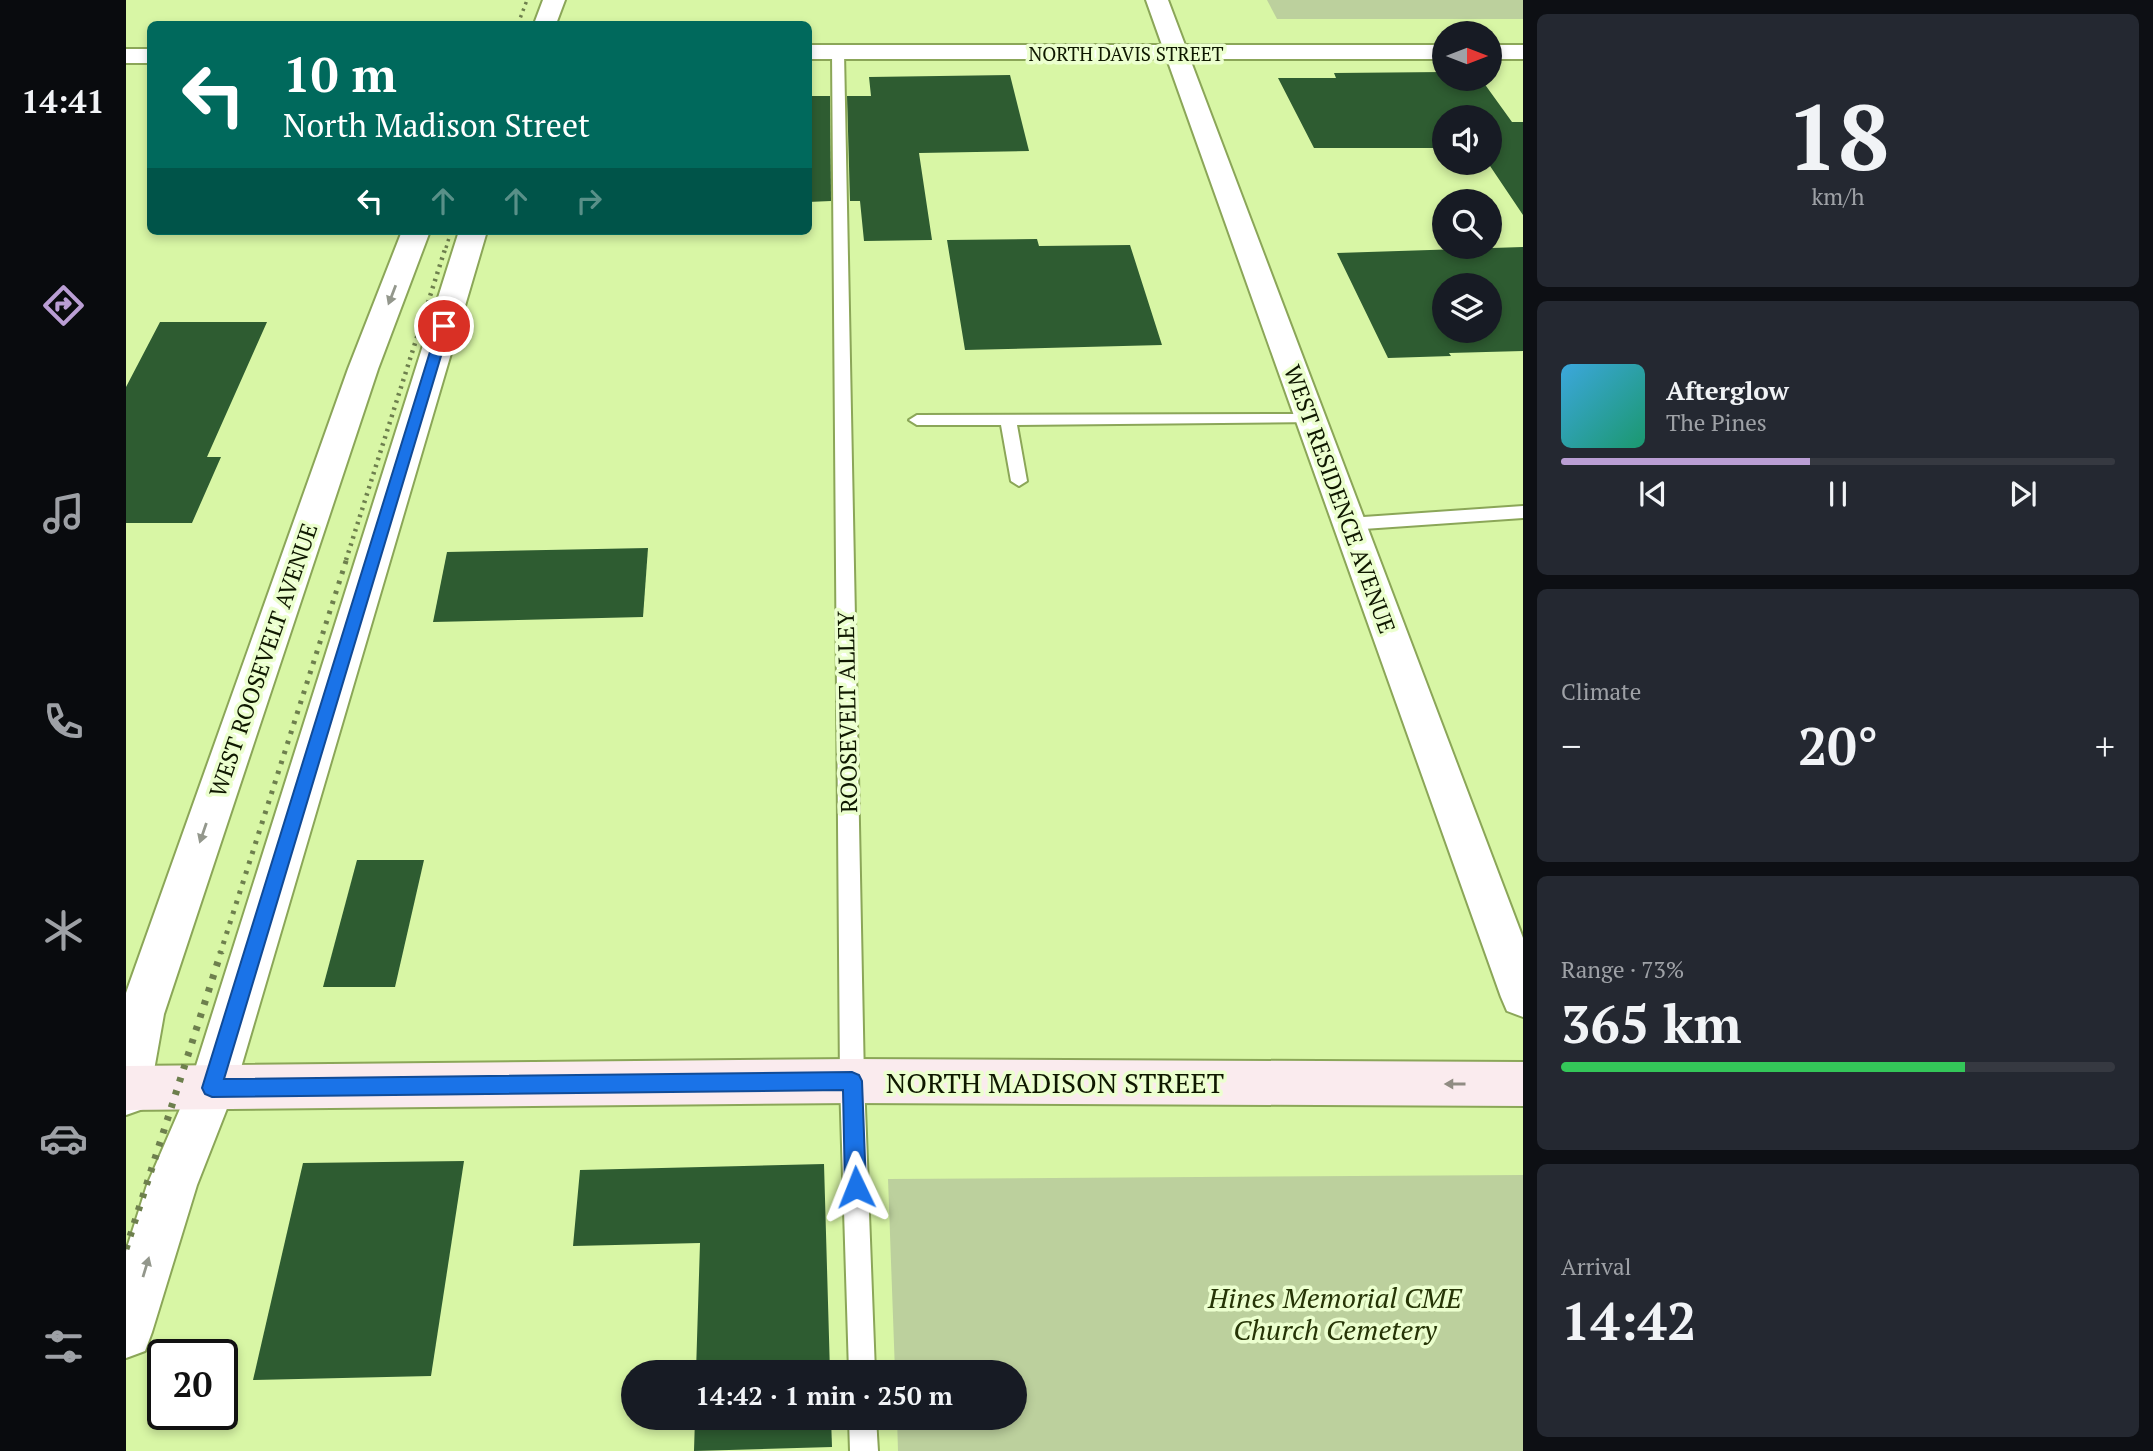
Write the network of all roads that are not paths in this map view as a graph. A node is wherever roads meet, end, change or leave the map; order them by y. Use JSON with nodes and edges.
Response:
{"nodes":[{"id":1,"x":554,"y":0,"type":"edge"},
{"id":2,"x":1157,"y":0,"type":"edge"},
{"id":3,"x":546,"y":21,"type":"edge"},
{"id":4,"x":812,"y":52,"type":"edge"},
{"id":5,"x":838,"y":52,"type":"junction"},
{"id":6,"x":1432,"y":52,"type":"edge"},
{"id":7,"x":1502,"y":52,"type":"edge"},
{"id":8,"x":1523,"y":52,"type":"edge"},
{"id":9,"x":1176,"y":53,"type":"junction"},
{"id":10,"x":126,"y":56,"type":"edge"},
{"id":11,"x":147,"y":56,"type":"edge"},
{"id":12,"x":414,"y":235,"type":"edge"},
{"id":13,"x":472,"y":235,"type":"edge"},
{"id":14,"x":1008,"y":419,"type":"junction"},
{"id":15,"x":1311,"y":419,"type":"junction"},
{"id":16,"x":917,"y":420,"type":"dead end"},
{"id":17,"x":1019,"y":481,"type":"dead end"},
{"id":18,"x":1523,"y":512,"type":"edge"},
{"id":19,"x":1349,"y":524,"type":"junction"},
{"id":20,"x":1523,"y":997,"type":"edge"},
{"id":21,"x":852,"y":1081,"type":"junction"},
{"id":22,"x":1523,"y":1084,"type":"edge"},
{"id":23,"x":212,"y":1088,"type":"junction"},
{"id":24,"x":126,"y":1090,"type":"edge"},
{"id":25,"x":126,"y":1332,"type":"edge"},
{"id":26,"x":862,"y":1360,"type":"edge"},
{"id":27,"x":863,"y":1430,"type":"edge"},
{"id":28,"x":864,"y":1451,"type":"edge"}],
"edges":[{"from":1,"to":3,"type":"street"},
{"from":2,"to":9,"type":"street","name":"WEST RESIDENCE AVENUE"},
{"from":4,"to":5,"type":"street","name":"NORTH DAVIS STREET"},
{"from":5,"to":9,"type":"street","name":"NORTH DAVIS STREET"},
{"from":5,"to":21,"type":"lane","name":"ROOSEVELT ALLEY"},
{"from":6,"to":9,"type":"street","name":"NORTH DAVIS STREET"},
{"from":7,"to":8,"type":"street"},
{"from":9,"to":15,"type":"street","name":"WEST RESIDENCE AVENUE"},
{"from":10,"to":11,"type":"street"},
{"from":12,"to":24,"type":"street","name":"WEST ROOSEVELT AVENUE","one_way":true},
{"from":13,"to":23,"type":"street"},
{"from":14,"to":15,"type":"lane"},
{"from":14,"to":16,"type":"lane"},
{"from":14,"to":17,"type":"lane"},
{"from":15,"to":19,"type":"street","name":"WEST RESIDENCE AVENUE"},
{"from":18,"to":19,"type":"lane"},
{"from":19,"to":20,"type":"street","name":"WEST RESIDENCE AVENUE"},
{"from":22,"to":21,"type":"main road","name":"NORTH MADISON STREET","one_way":true},
{"from":21,"to":23,"type":"main road","name":"NORTH MADISON STREET"},
{"from":21,"to":26,"type":"lane","name":"ROOSEVELT ALLEY"},
{"from":23,"to":24,"type":"main road","name":"NORTH MADISON STREET"},
{"from":25,"to":23,"type":"street","one_way":true},
{"from":27,"to":28,"type":"lane"}]}
